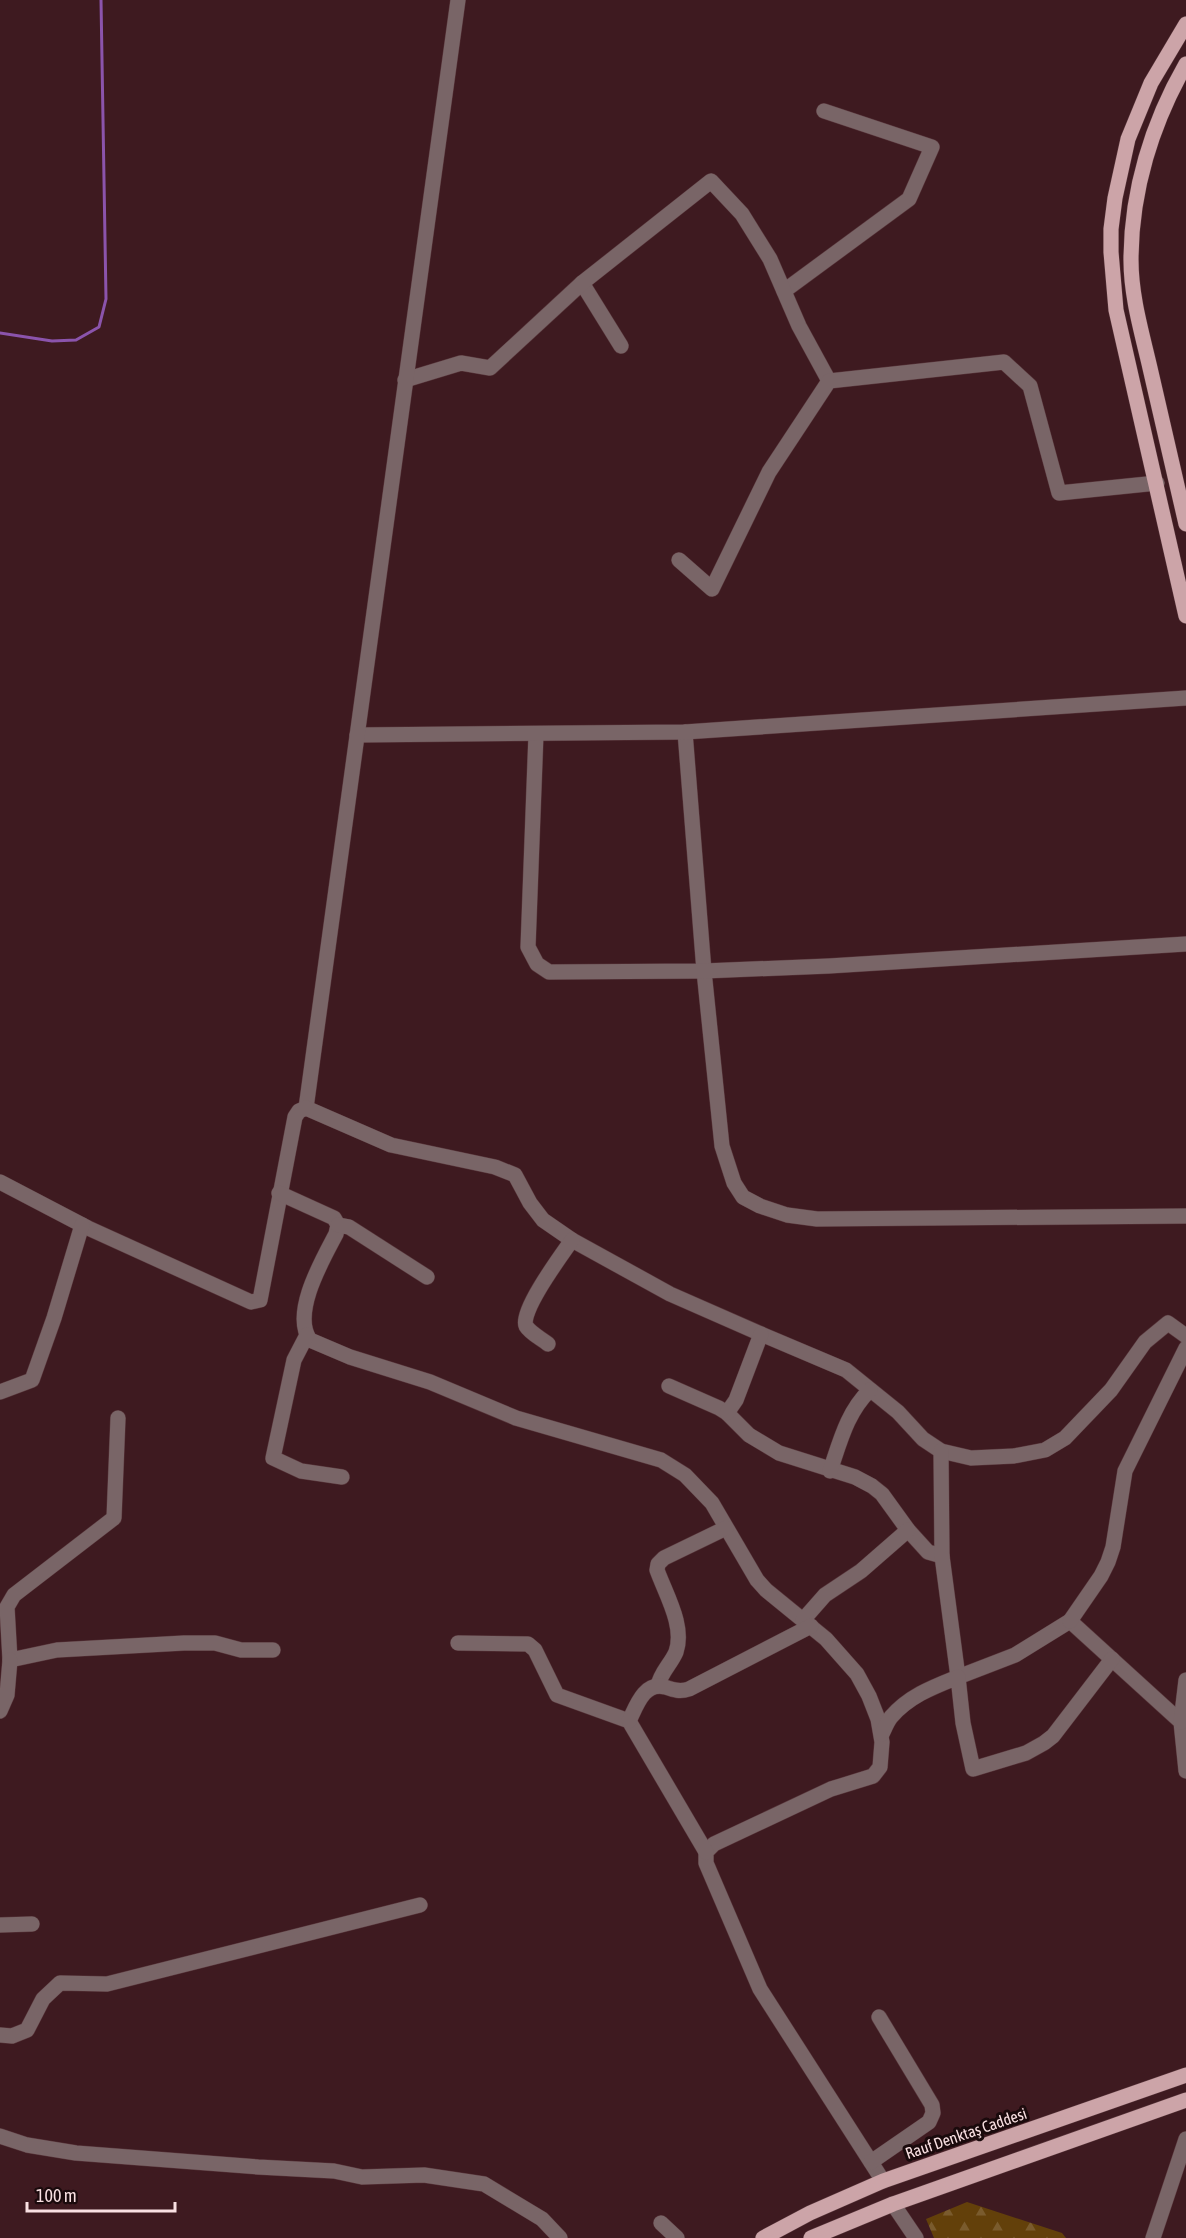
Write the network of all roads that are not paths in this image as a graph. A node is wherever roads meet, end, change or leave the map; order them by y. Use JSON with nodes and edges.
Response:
{"nodes":[{"id":1,"x":458,"y":0,"type":"edge"},
{"id":2,"x":1186,"y":24,"type":"edge"},
{"id":3,"x":1186,"y":64,"type":"edge"},
{"id":4,"x":824,"y":111,"type":"dead end"},
{"id":5,"x":582,"y":283,"type":"junction"},
{"id":6,"x":784,"y":291,"type":"junction"},
{"id":7,"x":621,"y":346,"type":"dead end"},
{"id":8,"x":405,"y":380,"type":"junction"},
{"id":9,"x":829,"y":381,"type":"junction"},
{"id":10,"x":1157,"y":483,"type":"junction"},
{"id":11,"x":1182,"y":490,"type":"edge"},
{"id":12,"x":1186,"y":524,"type":"edge"},
{"id":13,"x":679,"y":560,"type":"dead end"},
{"id":14,"x":1186,"y":616,"type":"edge"},
{"id":15,"x":1186,"y":698,"type":"edge"},
{"id":16,"x":685,"y":732,"type":"junction"},
{"id":17,"x":536,"y":734,"type":"junction"},
{"id":18,"x":357,"y":735,"type":"junction"},
{"id":19,"x":1186,"y":944,"type":"edge"},
{"id":20,"x":704,"y":970,"type":"junction"},
{"id":21,"x":306,"y":1108,"type":"junction"},
{"id":22,"x":0,"y":1182,"type":"edge"},
{"id":23,"x":279,"y":1193,"type":"junction"},
{"id":24,"x":1186,"y":1216,"type":"edge"},
{"id":25,"x":82,"y":1225,"type":"junction"},
{"id":26,"x":338,"y":1225,"type":"junction"},
{"id":27,"x":573,"y":1240,"type":"junction"},
{"id":28,"x":427,"y":1277,"type":"dead end"},
{"id":29,"x":761,"y":1334,"type":"junction"},
{"id":30,"x":307,"y":1335,"type":"junction"},
{"id":31,"x":1186,"y":1336,"type":"edge"},
{"id":32,"x":548,"y":1344,"type":"dead end"},
{"id":33,"x":1186,"y":1348,"type":"edge"},
{"id":34,"x":669,"y":1386,"type":"dead end"},
{"id":35,"x":870,"y":1390,"type":"junction"},
{"id":36,"x":0,"y":1392,"type":"edge"},
{"id":37,"x":727,"y":1413,"type":"junction"},
{"id":38,"x":118,"y":1418,"type":"dead end"},
{"id":39,"x":941,"y":1451,"type":"junction"},
{"id":40,"x":830,"y":1471,"type":"junction"},
{"id":41,"x":342,"y":1477,"type":"dead end"},
{"id":42,"x":726,"y":1528,"type":"junction"},
{"id":43,"x":908,"y":1530,"type":"junction"},
{"id":44,"x":942,"y":1556,"type":"junction"},
{"id":45,"x":4,"y":1611,"type":"edge"},
{"id":46,"x":1070,"y":1621,"type":"junction"},
{"id":47,"x":807,"y":1623,"type":"junction"},
{"id":48,"x":458,"y":1643,"type":"dead end"},
{"id":49,"x":273,"y":1650,"type":"dead end"},
{"id":50,"x":1112,"y":1659,"type":"junction"},
{"id":51,"x":10,"y":1660,"type":"junction"},
{"id":52,"x":958,"y":1677,"type":"junction"},
{"id":53,"x":1186,"y":1680,"type":"edge"},
{"id":54,"x":658,"y":1686,"type":"junction"},
{"id":55,"x":0,"y":1711,"type":"edge"},
{"id":56,"x":629,"y":1722,"type":"junction"},
{"id":57,"x":1181,"y":1722,"type":"junction"},
{"id":58,"x":882,"y":1734,"type":"junction"},
{"id":59,"x":1186,"y":1771,"type":"edge"},
{"id":60,"x":706,"y":1852,"type":"junction"},
{"id":61,"x":420,"y":1905,"type":"dead end"},
{"id":62,"x":32,"y":1924,"type":"dead end"},
{"id":63,"x":0,"y":1925,"type":"edge"},
{"id":64,"x":879,"y":2017,"type":"dead end"},
{"id":65,"x":0,"y":2035,"type":"edge"},
{"id":66,"x":1186,"y":2075,"type":"edge"},
{"id":67,"x":1186,"y":2100,"type":"edge"},
{"id":68,"x":0,"y":2136,"type":"edge"},
{"id":69,"x":1186,"y":2139,"type":"edge"},
{"id":70,"x":871,"y":2162,"type":"junction"},
{"id":71,"x":883,"y":2181,"type":"junction"},
{"id":72,"x":892,"y":2204,"type":"junction"},
{"id":73,"x":662,"y":2223,"type":"dead end"},
{"id":74,"x":560,"y":2238,"type":"edge"},
{"id":75,"x":678,"y":2238,"type":"edge"},
{"id":76,"x":763,"y":2238,"type":"edge"},
{"id":77,"x":811,"y":2238,"type":"edge"},
{"id":78,"x":915,"y":2238,"type":"edge"},
{"id":79,"x":1153,"y":2238,"type":"edge"}],
"edges":[{"from":1,"to":8,"type":"street"},
{"from":2,"to":10,"type":"main road"},
{"from":3,"to":11,"type":"main road"},
{"from":4,"to":6,"type":"street"},
{"from":5,"to":6,"type":"street"},
{"from":5,"to":7,"type":"street"},
{"from":5,"to":8,"type":"street"},
{"from":6,"to":9,"type":"street"},
{"from":8,"to":18,"type":"street"},
{"from":9,"to":10,"type":"street"},
{"from":9,"to":13,"type":"street"},
{"from":10,"to":14,"type":"main road"},
{"from":11,"to":12,"type":"main road"},
{"from":15,"to":16,"type":"street"},
{"from":16,"to":17,"type":"street"},
{"from":16,"to":20,"type":"street"},
{"from":17,"to":18,"type":"street"},
{"from":17,"to":20,"type":"street"},
{"from":18,"to":21,"type":"street"},
{"from":19,"to":20,"type":"street"},
{"from":20,"to":24,"type":"street"},
{"from":21,"to":23,"type":"street"},
{"from":21,"to":27,"type":"street"},
{"from":22,"to":25,"type":"street"},
{"from":23,"to":25,"type":"street"},
{"from":23,"to":26,"type":"street"},
{"from":25,"to":36,"type":"street"},
{"from":26,"to":28,"type":"street"},
{"from":26,"to":30,"type":"street"},
{"from":27,"to":29,"type":"street"},
{"from":27,"to":32,"type":"street"},
{"from":29,"to":35,"type":"street"},
{"from":29,"to":37,"type":"street"},
{"from":30,"to":41,"type":"street"},
{"from":30,"to":42,"type":"street"},
{"from":31,"to":39,"type":"street"},
{"from":33,"to":46,"type":"street"},
{"from":34,"to":37,"type":"street"},
{"from":35,"to":39,"type":"street"},
{"from":35,"to":40,"type":"street"},
{"from":37,"to":40,"type":"street"},
{"from":38,"to":45,"type":"street"},
{"from":39,"to":44,"type":"street"},
{"from":40,"to":43,"type":"street"},
{"from":42,"to":47,"type":"street"},
{"from":42,"to":54,"type":"street"},
{"from":43,"to":44,"type":"street"},
{"from":43,"to":47,"type":"street"},
{"from":44,"to":52,"type":"street"},
{"from":45,"to":51,"type":"street"},
{"from":46,"to":50,"type":"street"},
{"from":46,"to":52,"type":"street"},
{"from":47,"to":54,"type":"street"},
{"from":47,"to":58,"type":"street"},
{"from":48,"to":56,"type":"street"},
{"from":49,"to":51,"type":"street"},
{"from":50,"to":52,"type":"street"},
{"from":50,"to":57,"type":"street"},
{"from":51,"to":55,"type":"street"},
{"from":52,"to":58,"type":"street"},
{"from":53,"to":57,"type":"street"},
{"from":54,"to":56,"type":"street"},
{"from":56,"to":60,"type":"street"},
{"from":57,"to":59,"type":"street"},
{"from":58,"to":60,"type":"street"},
{"from":60,"to":70,"type":"street"},
{"from":61,"to":65,"type":"street"},
{"from":62,"to":63,"type":"street"},
{"from":64,"to":70,"type":"street"},
{"from":66,"to":71,"type":"main road","name":"Rauf Denktaş Caddesi"},
{"from":67,"to":72,"type":"main road"},
{"from":68,"to":74,"type":"street"},
{"from":69,"to":79,"type":"street"},
{"from":70,"to":71,"type":"street"},
{"from":71,"to":76,"type":"main road","name":"Rauf Denktaş Caddesi"},
{"from":72,"to":77,"type":"main road"},
{"from":72,"to":78,"type":"street"},
{"from":73,"to":75,"type":"street"}]}
